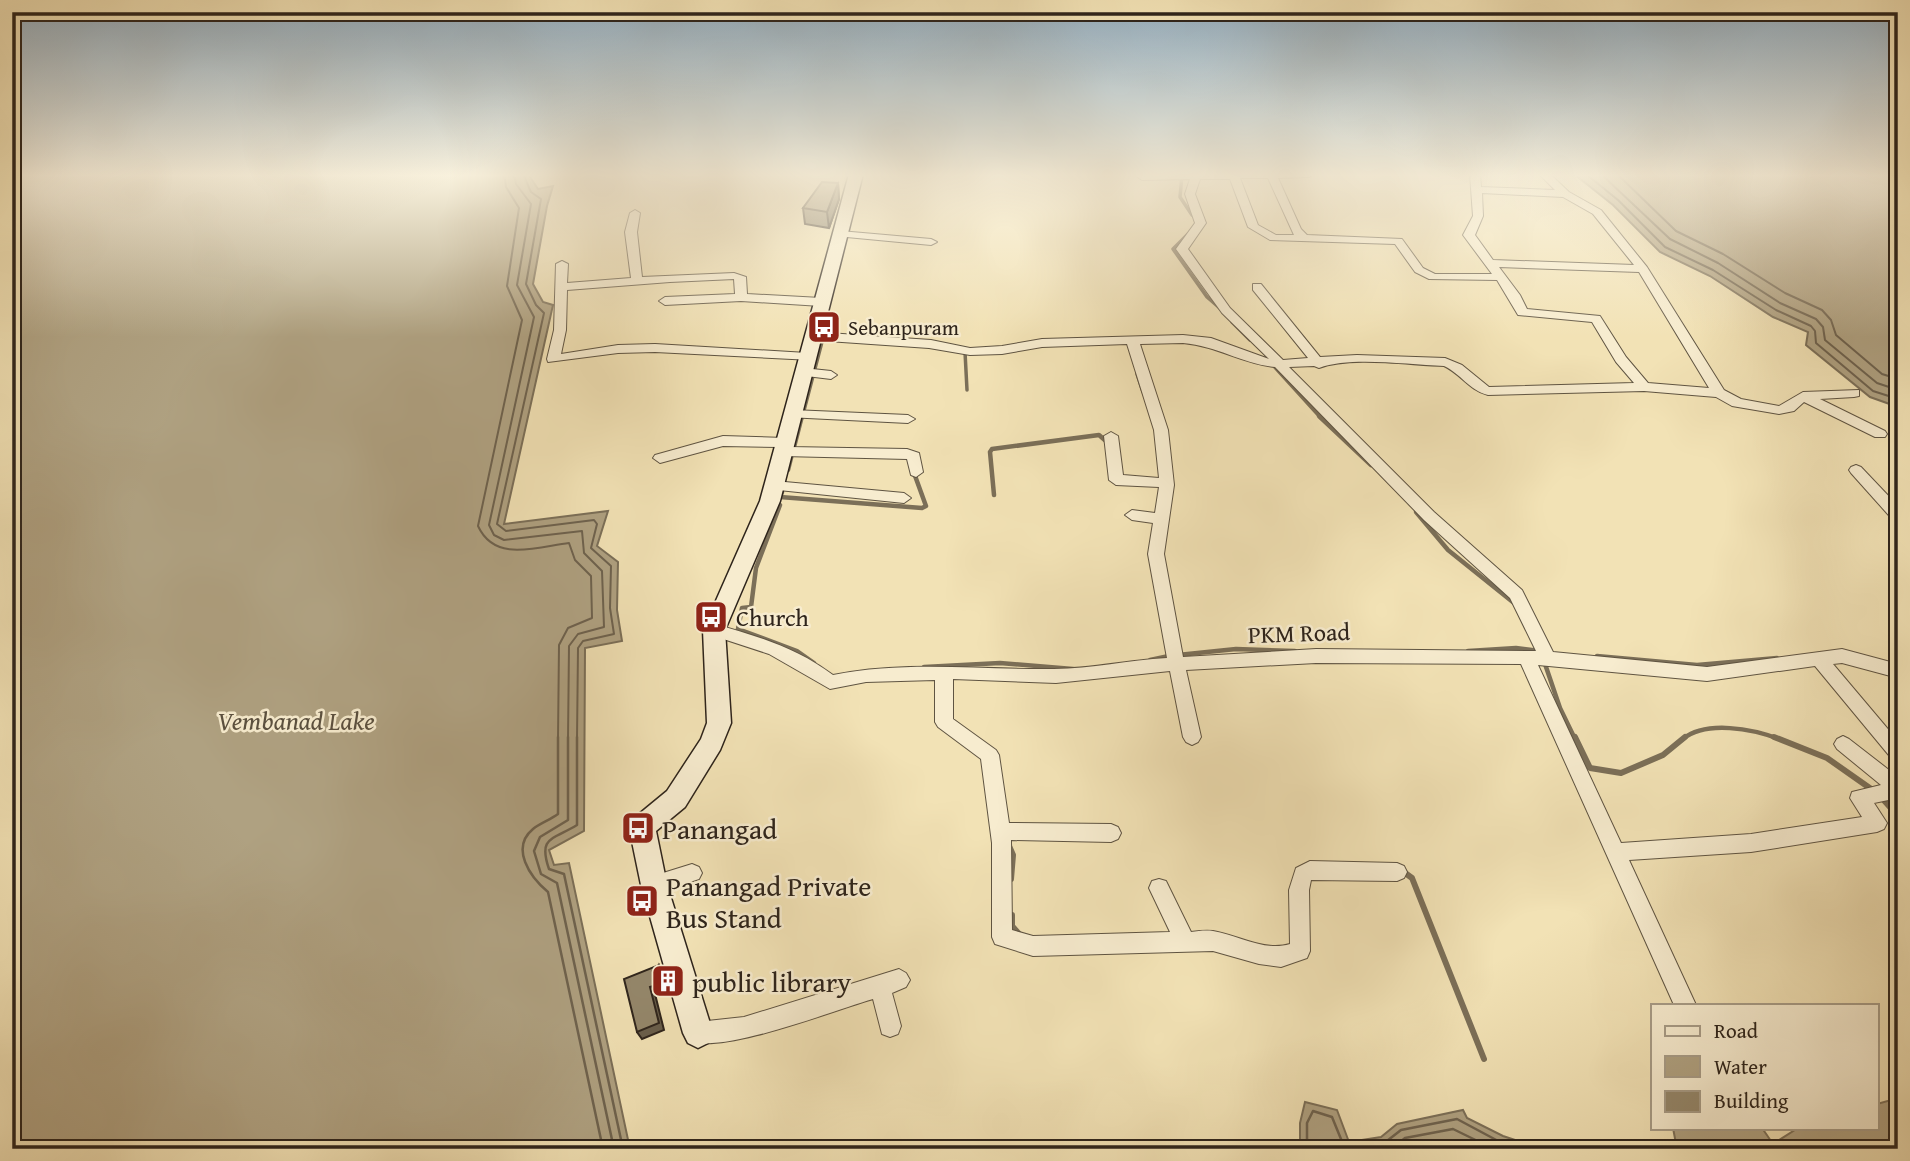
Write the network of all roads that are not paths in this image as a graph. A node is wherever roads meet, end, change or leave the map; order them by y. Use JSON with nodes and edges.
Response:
{"nodes":[{"id":1,"x":632,"y":228,"type":"edge"},
{"id":2,"x":842,"y":228,"type":"edge"},
{"id":3,"x":1197,"y":228,"type":"edge"},
{"id":4,"x":1255,"y":228,"type":"edge"},
{"id":5,"x":1295,"y":228,"type":"edge"},
{"id":6,"x":1472,"y":228,"type":"edge"},
{"id":7,"x":1610,"y":228,"type":"edge"},
{"id":8,"x":840,"y":234,"type":"junction"},
{"id":9,"x":1304,"y":238,"type":"junction"},
{"id":10,"x":931,"y":242,"type":"dead end"},
{"id":11,"x":1490,"y":263,"type":"junction"},
{"id":12,"x":562,"y":264,"type":"dead end"},
{"id":13,"x":1643,"y":269,"type":"junction"},
{"id":14,"x":1500,"y":276,"type":"junction"},
{"id":15,"x":636,"y":281,"type":"junction"},
{"id":16,"x":560,"y":287,"type":"junction"},
{"id":17,"x":1257,"y":287,"type":"dead end"},
{"id":18,"x":741,"y":298,"type":"junction"},
{"id":19,"x":665,"y":301,"type":"dead end"},
{"id":20,"x":821,"y":302,"type":"junction"},
{"id":21,"x":1044,"y":327,"type":"dead end"},
{"id":22,"x":863,"y":331,"type":"dead end"},
{"id":23,"x":813,"y":332,"type":"junction"},
{"id":24,"x":777,"y":338,"type":"dead end"},
{"id":25,"x":1133,"y":342,"type":"junction"},
{"id":26,"x":1049,"y":343,"type":"junction"},
{"id":27,"x":770,"y":354,"type":"junction"},
{"id":28,"x":1319,"y":363,"type":"junction"},
{"id":29,"x":1279,"y":364,"type":"junction"},
{"id":30,"x":805,"y":365,"type":"junction"},
{"id":31,"x":831,"y":375,"type":"dead end"},
{"id":32,"x":1644,"y":387,"type":"junction"},
{"id":33,"x":1719,"y":393,"type":"junction"},
{"id":34,"x":1854,"y":393,"type":"dead end"},
{"id":35,"x":1802,"y":396,"type":"junction"},
{"id":36,"x":792,"y":414,"type":"junction"},
{"id":37,"x":908,"y":419,"type":"dead end"},
{"id":38,"x":1880,"y":434,"type":"dead end"},
{"id":39,"x":1111,"y":436,"type":"dead end"},
{"id":40,"x":784,"y":447,"type":"junction"},
{"id":41,"x":660,"y":458,"type":"dead end"},
{"id":42,"x":1856,"y":470,"type":"dead end"},
{"id":43,"x":916,"y":472,"type":"dead end"},
{"id":44,"x":1167,"y":483,"type":"junction"},
{"id":45,"x":774,"y":486,"type":"junction"},
{"id":46,"x":904,"y":498,"type":"dead end"},
{"id":47,"x":1132,"y":515,"type":"dead end"},
{"id":48,"x":1898,"y":516,"type":"edge"},
{"id":49,"x":1162,"y":519,"type":"junction"},
{"id":50,"x":714,"y":630,"type":"junction"},
{"id":51,"x":1526,"y":657,"type":"junction"},
{"id":52,"x":1548,"y":658,"type":"junction"},
{"id":53,"x":1819,"y":659,"type":"junction"},
{"id":54,"x":1178,"y":663,"type":"junction"},
{"id":55,"x":1898,"y":671,"type":"edge"},
{"id":56,"x":944,"y":673,"type":"junction"},
{"id":57,"x":1192,"y":737,"type":"dead end"},
{"id":58,"x":1843,"y":744,"type":"dead end"},
{"id":59,"x":1898,"y":754,"type":"edge"},
{"id":60,"x":1898,"y":789,"type":"edge"},
{"id":61,"x":1000,"y":831,"type":"junction"},
{"id":62,"x":1111,"y":833,"type":"dead end"},
{"id":63,"x":1615,"y":852,"type":"junction"},
{"id":64,"x":1397,"y":872,"type":"dead end"},
{"id":65,"x":692,"y":873,"type":"dead end"},
{"id":66,"x":654,"y":886,"type":"junction"},
{"id":67,"x":1159,"y":888,"type":"dead end"},
{"id":68,"x":1185,"y":942,"type":"junction"},
{"id":69,"x":1685,"y":1004,"type":"edge"},
{"id":70,"x":890,"y":1027,"type":"dead end"},
{"id":71,"x":698,"y":1033,"type":"joint"}],
"edges":[{"from":1,"to":15,"type":"street"},
{"from":2,"to":8,"type":"main road"},
{"from":3,"to":29,"type":"street"},
{"from":4,"to":9,"type":"street"},
{"from":5,"to":9,"type":"street"},
{"from":6,"to":11,"type":"street"},
{"from":7,"to":13,"type":"street"},
{"from":8,"to":10,"type":"street"},
{"from":8,"to":20,"type":"main road"},
{"from":9,"to":14,"type":"street"},
{"from":11,"to":13,"type":"street"},
{"from":11,"to":14,"type":"street"},
{"from":12,"to":16,"type":"street"},
{"from":13,"to":33,"type":"street"},
{"from":14,"to":32,"type":"street"},
{"from":15,"to":16,"type":"street"},
{"from":15,"to":18,"type":"street"},
{"from":16,"to":27,"type":"street"},
{"from":17,"to":28,"type":"street"},
{"from":18,"to":19,"type":"street"},
{"from":18,"to":20,"type":"street"},
{"from":20,"to":23,"type":"main road"},
{"from":21,"to":26,"type":"street"},
{"from":22,"to":23,"type":"street"},
{"from":23,"to":26,"type":"street"},
{"from":23,"to":30,"type":"main road"},
{"from":24,"to":27,"type":"street"},
{"from":25,"to":26,"type":"street"},
{"from":25,"to":29,"type":"street"},
{"from":25,"to":44,"type":"street"},
{"from":27,"to":30,"type":"street"},
{"from":28,"to":29,"type":"street"},
{"from":28,"to":32,"type":"street"},
{"from":29,"to":52,"type":"street"},
{"from":30,"to":31,"type":"street"},
{"from":30,"to":36,"type":"main road"},
{"from":32,"to":33,"type":"street"},
{"from":33,"to":35,"type":"street"},
{"from":34,"to":35,"type":"street"},
{"from":35,"to":38,"type":"street"},
{"from":36,"to":37,"type":"street"},
{"from":36,"to":40,"type":"main road"},
{"from":39,"to":44,"type":"street"},
{"from":40,"to":41,"type":"street"},
{"from":40,"to":43,"type":"street"},
{"from":40,"to":45,"type":"main road"},
{"from":42,"to":48,"type":"street"},
{"from":44,"to":49,"type":"street"},
{"from":45,"to":46,"type":"street"},
{"from":45,"to":50,"type":"main road"},
{"from":47,"to":49,"type":"street"},
{"from":49,"to":54,"type":"street"},
{"from":50,"to":56,"type":"street","name":"PKM Road"},
{"from":50,"to":66,"type":"main road"},
{"from":51,"to":52,"type":"street","name":"PKM Road"},
{"from":51,"to":54,"type":"street","name":"PKM Road"},
{"from":51,"to":63,"type":"street"},
{"from":52,"to":53,"type":"street","name":"PKM Road"},
{"from":53,"to":55,"type":"street","name":"PKM Road"},
{"from":53,"to":59,"type":"street"},
{"from":54,"to":56,"type":"street","name":"PKM Road"},
{"from":54,"to":57,"type":"street"},
{"from":56,"to":61,"type":"street"},
{"from":58,"to":60,"type":"street"},
{"from":60,"to":63,"type":"street"},
{"from":61,"to":62,"type":"street"},
{"from":61,"to":68,"type":"street"},
{"from":63,"to":69,"type":"street"},
{"from":64,"to":68,"type":"street"},
{"from":65,"to":66,"type":"street"},
{"from":66,"to":71,"type":"main road"},
{"from":67,"to":68,"type":"street"},
{"from":70,"to":71,"type":"street"}]}
